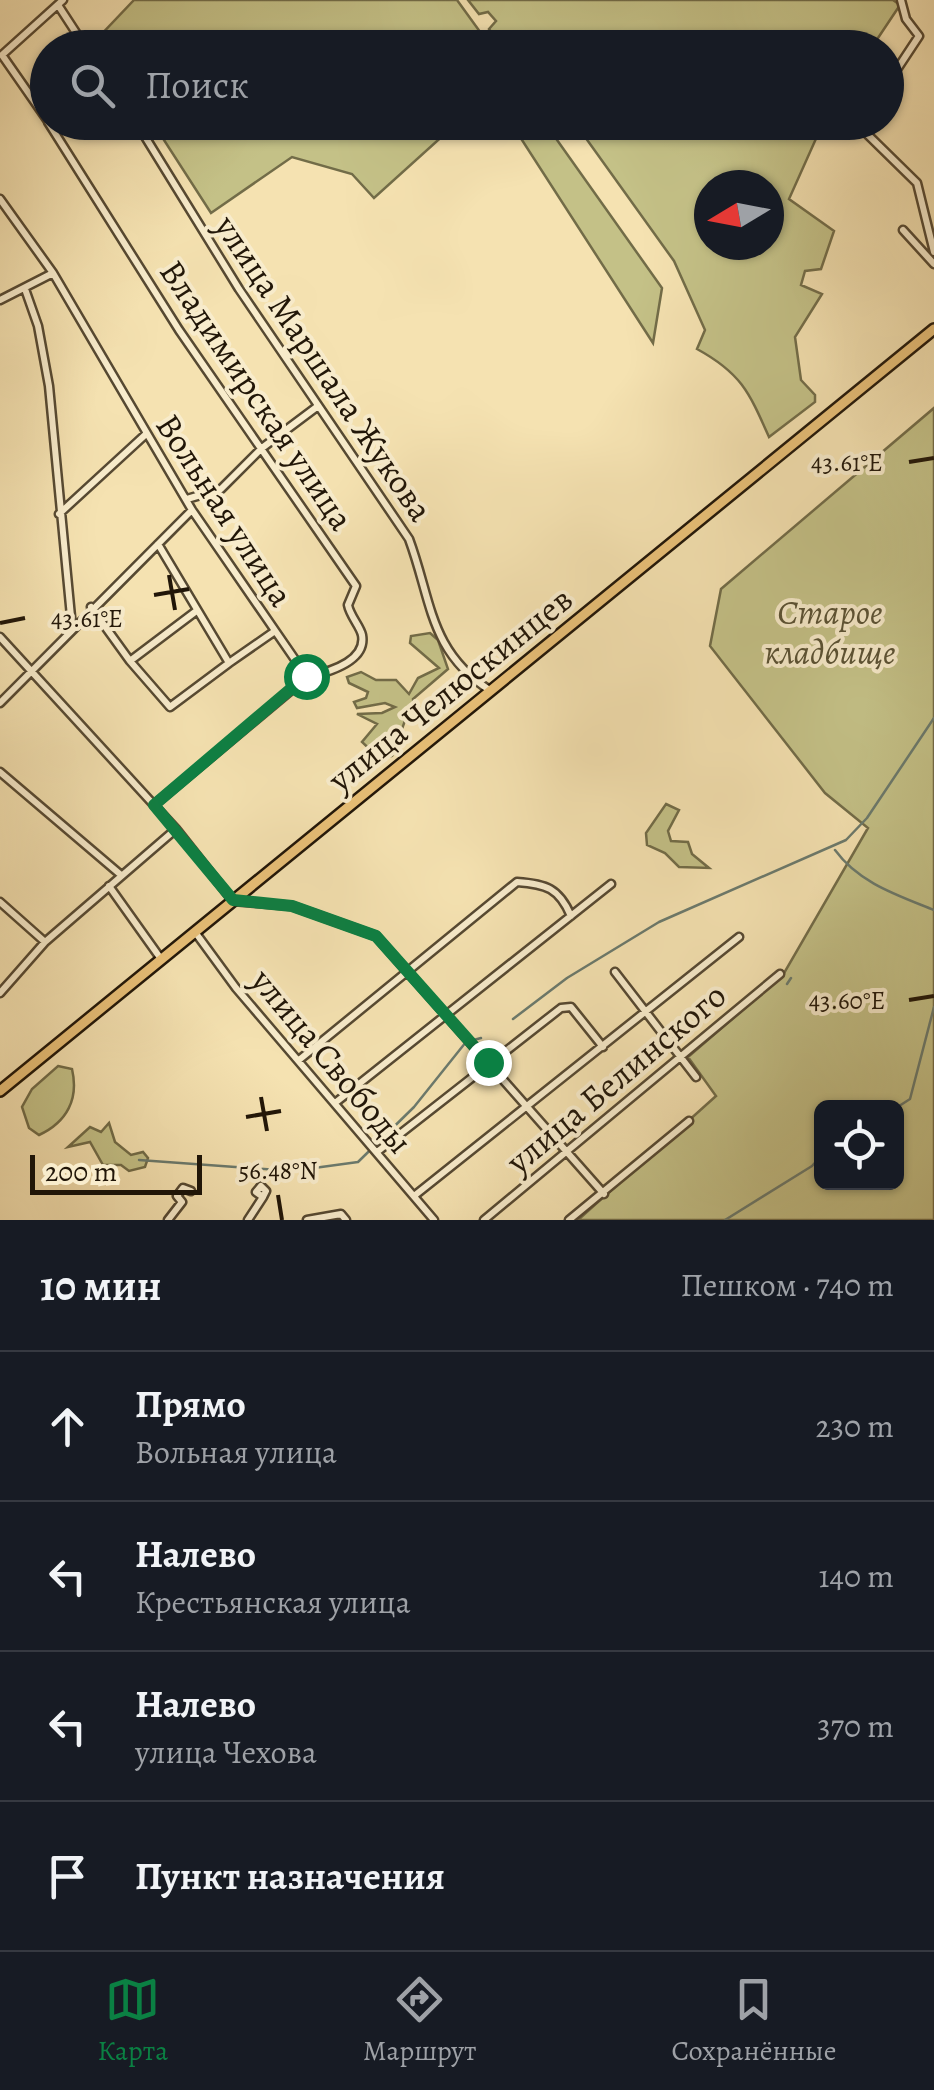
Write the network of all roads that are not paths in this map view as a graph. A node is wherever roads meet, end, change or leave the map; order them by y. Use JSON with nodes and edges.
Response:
{"nodes":[{"id":1,"x":901,"y":0,"type":"edge"},
{"id":2,"x":60,"y":3,"type":"edge"},
{"id":3,"x":76,"y":30,"type":"edge"},
{"id":4,"x":1,"y":54,"type":"edge"},
{"id":5,"x":904,"y":59,"type":"edge"},
{"id":6,"x":30,"y":96,"type":"edge"},
{"id":7,"x":59,"y":140,"type":"edge"},
{"id":8,"x":148,"y":140,"type":"edge"},
{"id":9,"x":874,"y":140,"type":"edge"},
{"id":10,"x":0,"y":199,"type":"edge"},
{"id":11,"x":903,"y":230,"type":"dead end"},
{"id":12,"x":934,"y":252,"type":"edge"},
{"id":13,"x":934,"y":264,"type":"edge"},
{"id":14,"x":54,"y":273,"type":"junction"},
{"id":15,"x":24,"y":289,"type":"junction"},
{"id":16,"x":0,"y":300,"type":"edge"},
{"id":17,"x":934,"y":328,"type":"edge"},
{"id":18,"x":318,"y":406,"type":"junction"},
{"id":19,"x":145,"y":435,"type":"junction"},
{"id":20,"x":262,"y":448,"type":"junction"},
{"id":21,"x":187,"y":500,"type":"junction"},
{"id":22,"x":192,"y":510,"type":"junction"},
{"id":23,"x":58,"y":515,"type":"junction"},
{"id":24,"x":158,"y":544,"type":"junction"},
{"id":25,"x":91,"y":607,"type":"junction"},
{"id":26,"x":195,"y":612,"type":"junction"},
{"id":27,"x":72,"y":628,"type":"junction"},
{"id":28,"x":275,"y":630,"type":"junction"},
{"id":29,"x":0,"y":637,"type":"edge"},
{"id":30,"x":130,"y":661,"type":"junction"},
{"id":31,"x":229,"y":663,"type":"junction"},
{"id":32,"x":31,"y":671,"type":"junction"},
{"id":33,"x":306,"y":676,"type":"junction"},
{"id":34,"x":490,"y":691,"type":"junction"},
{"id":35,"x":0,"y":703,"type":"edge"},
{"id":36,"x":0,"y":772,"type":"edge"},
{"id":37,"x":154,"y":805,"type":"junction"},
{"id":38,"x":176,"y":829,"type":"junction"},
{"id":39,"x":121,"y":875,"type":"junction"},
{"id":40,"x":611,"y":884,"type":"dead end"},
{"id":41,"x":109,"y":886,"type":"junction"},
{"id":42,"x":233,"y":900,"type":"junction"},
{"id":43,"x":0,"y":902,"type":"edge"},
{"id":44,"x":570,"y":916,"type":"junction"},
{"id":45,"x":194,"y":932,"type":"junction"},
{"id":46,"x":739,"y":937,"type":"dead end"},
{"id":47,"x":46,"y":942,"type":"junction"},
{"id":48,"x":162,"y":959,"type":"junction"},
{"id":49,"x":409,"y":968,"type":"junction"},
{"id":50,"x":615,"y":972,"type":"dead end"},
{"id":51,"x":780,"y":974,"type":"dead end"},
{"id":52,"x":0,"y":993,"type":"edge"},
{"id":53,"x":448,"y":1014,"type":"junction"},
{"id":54,"x":644,"y":1014,"type":"junction"},
{"id":55,"x":603,"y":1047,"type":"junction"},
{"id":56,"x":682,"y":1058,"type":"junction"},
{"id":57,"x":299,"y":1060,"type":"junction"},
{"id":58,"x":488,"y":1062,"type":"junction"},
{"id":59,"x":696,"y":1077,"type":"dead end"},
{"id":60,"x":0,"y":1091,"type":"edge"},
{"id":61,"x":335,"y":1102,"type":"junction"},
{"id":62,"x":528,"y":1106,"type":"junction"},
{"id":63,"x":689,"y":1121,"type":"dead end"},
{"id":64,"x":568,"y":1151,"type":"junction"},
{"id":65,"x":377,"y":1152,"type":"junction"},
{"id":66,"x":604,"y":1194,"type":"junction"},
{"id":67,"x":414,"y":1196,"type":"junction"},
{"id":68,"x":262,"y":1197,"type":"dead end"},
{"id":69,"x":182,"y":1202,"type":"dead end"},
{"id":70,"x":168,"y":1220,"type":"edge"},
{"id":71,"x":248,"y":1220,"type":"edge"},
{"id":72,"x":307,"y":1220,"type":"edge"},
{"id":73,"x":346,"y":1220,"type":"edge"},
{"id":74,"x":434,"y":1220,"type":"edge"},
{"id":75,"x":484,"y":1220,"type":"edge"},
{"id":76,"x":569,"y":1220,"type":"edge"}],
"edges":[{"from":1,"to":5,"type":"street"},
{"from":2,"to":3,"type":"street"},
{"from":2,"to":4,"type":"street","name":"Владимирская улица"},
{"from":4,"to":6,"type":"street","name":"Владимирская улица"},
{"from":7,"to":20,"type":"street","name":"Владимирская улица"},
{"from":8,"to":18,"type":"street","name":"улица Маршала Жукова"},
{"from":9,"to":12,"type":"street"},
{"from":10,"to":14,"type":"street","name":"Вольная улица"},
{"from":11,"to":13,"type":"street"},
{"from":14,"to":15,"type":"street"},
{"from":14,"to":19,"type":"street","name":"Вольная улица"},
{"from":15,"to":16,"type":"street"},
{"from":15,"to":23,"type":"street"},
{"from":17,"to":34,"type":"main road","name":"улица Челюскинцев"},
{"from":18,"to":20,"type":"street"},
{"from":18,"to":34,"type":"street","name":"улица Маршала Жукова"},
{"from":19,"to":21,"type":"street","name":"Вольная улица"},
{"from":19,"to":23,"type":"street"},
{"from":20,"to":21,"type":"street"},
{"from":20,"to":33,"type":"street","name":"Владимирская улица"},
{"from":21,"to":22,"type":"street","name":"Вольная улица"},
{"from":22,"to":24,"type":"street"},
{"from":22,"to":28,"type":"street","name":"Вольная улица"},
{"from":23,"to":27,"type":"street"},
{"from":24,"to":25,"type":"street"},
{"from":24,"to":26,"type":"street"},
{"from":25,"to":27,"type":"street"},
{"from":25,"to":30,"type":"street"},
{"from":26,"to":30,"type":"street"},
{"from":26,"to":31,"type":"street"},
{"from":27,"to":32,"type":"street"},
{"from":28,"to":31,"type":"street"},
{"from":28,"to":33,"type":"street","name":"Вольная улица"},
{"from":29,"to":32,"type":"street"},
{"from":30,"to":31,"type":"street"},
{"from":32,"to":35,"type":"street"},
{"from":32,"to":37,"type":"street"},
{"from":33,"to":37,"type":"street"},
{"from":34,"to":42,"type":"main road","name":"улица Челюскинцев"},
{"from":36,"to":39,"type":"street"},
{"from":37,"to":38,"type":"street"},
{"from":38,"to":39,"type":"street"},
{"from":38,"to":42,"type":"street"},
{"from":39,"to":41,"type":"street"},
{"from":40,"to":44,"type":"street"},
{"from":41,"to":47,"type":"street"},
{"from":41,"to":48,"type":"street"},
{"from":42,"to":45,"type":"main road","name":"улица Челюскинцев"},
{"from":42,"to":49,"type":"street"},
{"from":43,"to":47,"type":"street"},
{"from":44,"to":49,"type":"street"},
{"from":44,"to":53,"type":"street"},
{"from":45,"to":48,"type":"main road","name":"улица Челюскинцев"},
{"from":45,"to":57,"type":"street","name":"улица Свободы"},
{"from":46,"to":54,"type":"street"},
{"from":47,"to":52,"type":"street"},
{"from":48,"to":60,"type":"main road","name":"улица Челюскинцев"},
{"from":49,"to":53,"type":"street"},
{"from":49,"to":57,"type":"street"},
{"from":50,"to":54,"type":"street"},
{"from":51,"to":56,"type":"street","name":"улица Белинского"},
{"from":53,"to":58,"type":"street"},
{"from":53,"to":61,"type":"street"},
{"from":54,"to":55,"type":"street"},
{"from":54,"to":56,"type":"street"},
{"from":55,"to":58,"type":"street"},
{"from":55,"to":62,"type":"street"},
{"from":56,"to":59,"type":"street"},
{"from":56,"to":64,"type":"street","name":"улица Белинского"},
{"from":57,"to":61,"type":"street","name":"улица Свободы"},
{"from":58,"to":62,"type":"street"},
{"from":58,"to":65,"type":"street"},
{"from":61,"to":65,"type":"street","name":"улица Свободы"},
{"from":62,"to":64,"type":"street"},
{"from":62,"to":67,"type":"street"},
{"from":63,"to":66,"type":"street"},
{"from":64,"to":66,"type":"street"},
{"from":64,"to":75,"type":"street","name":"улица Белинского"},
{"from":65,"to":67,"type":"street","name":"улица Свободы"},
{"from":66,"to":76,"type":"street"},
{"from":67,"to":74,"type":"street","name":"улица Свободы"},
{"from":68,"to":71,"type":"street"},
{"from":69,"to":70,"type":"street"},
{"from":72,"to":73,"type":"street"}]}
